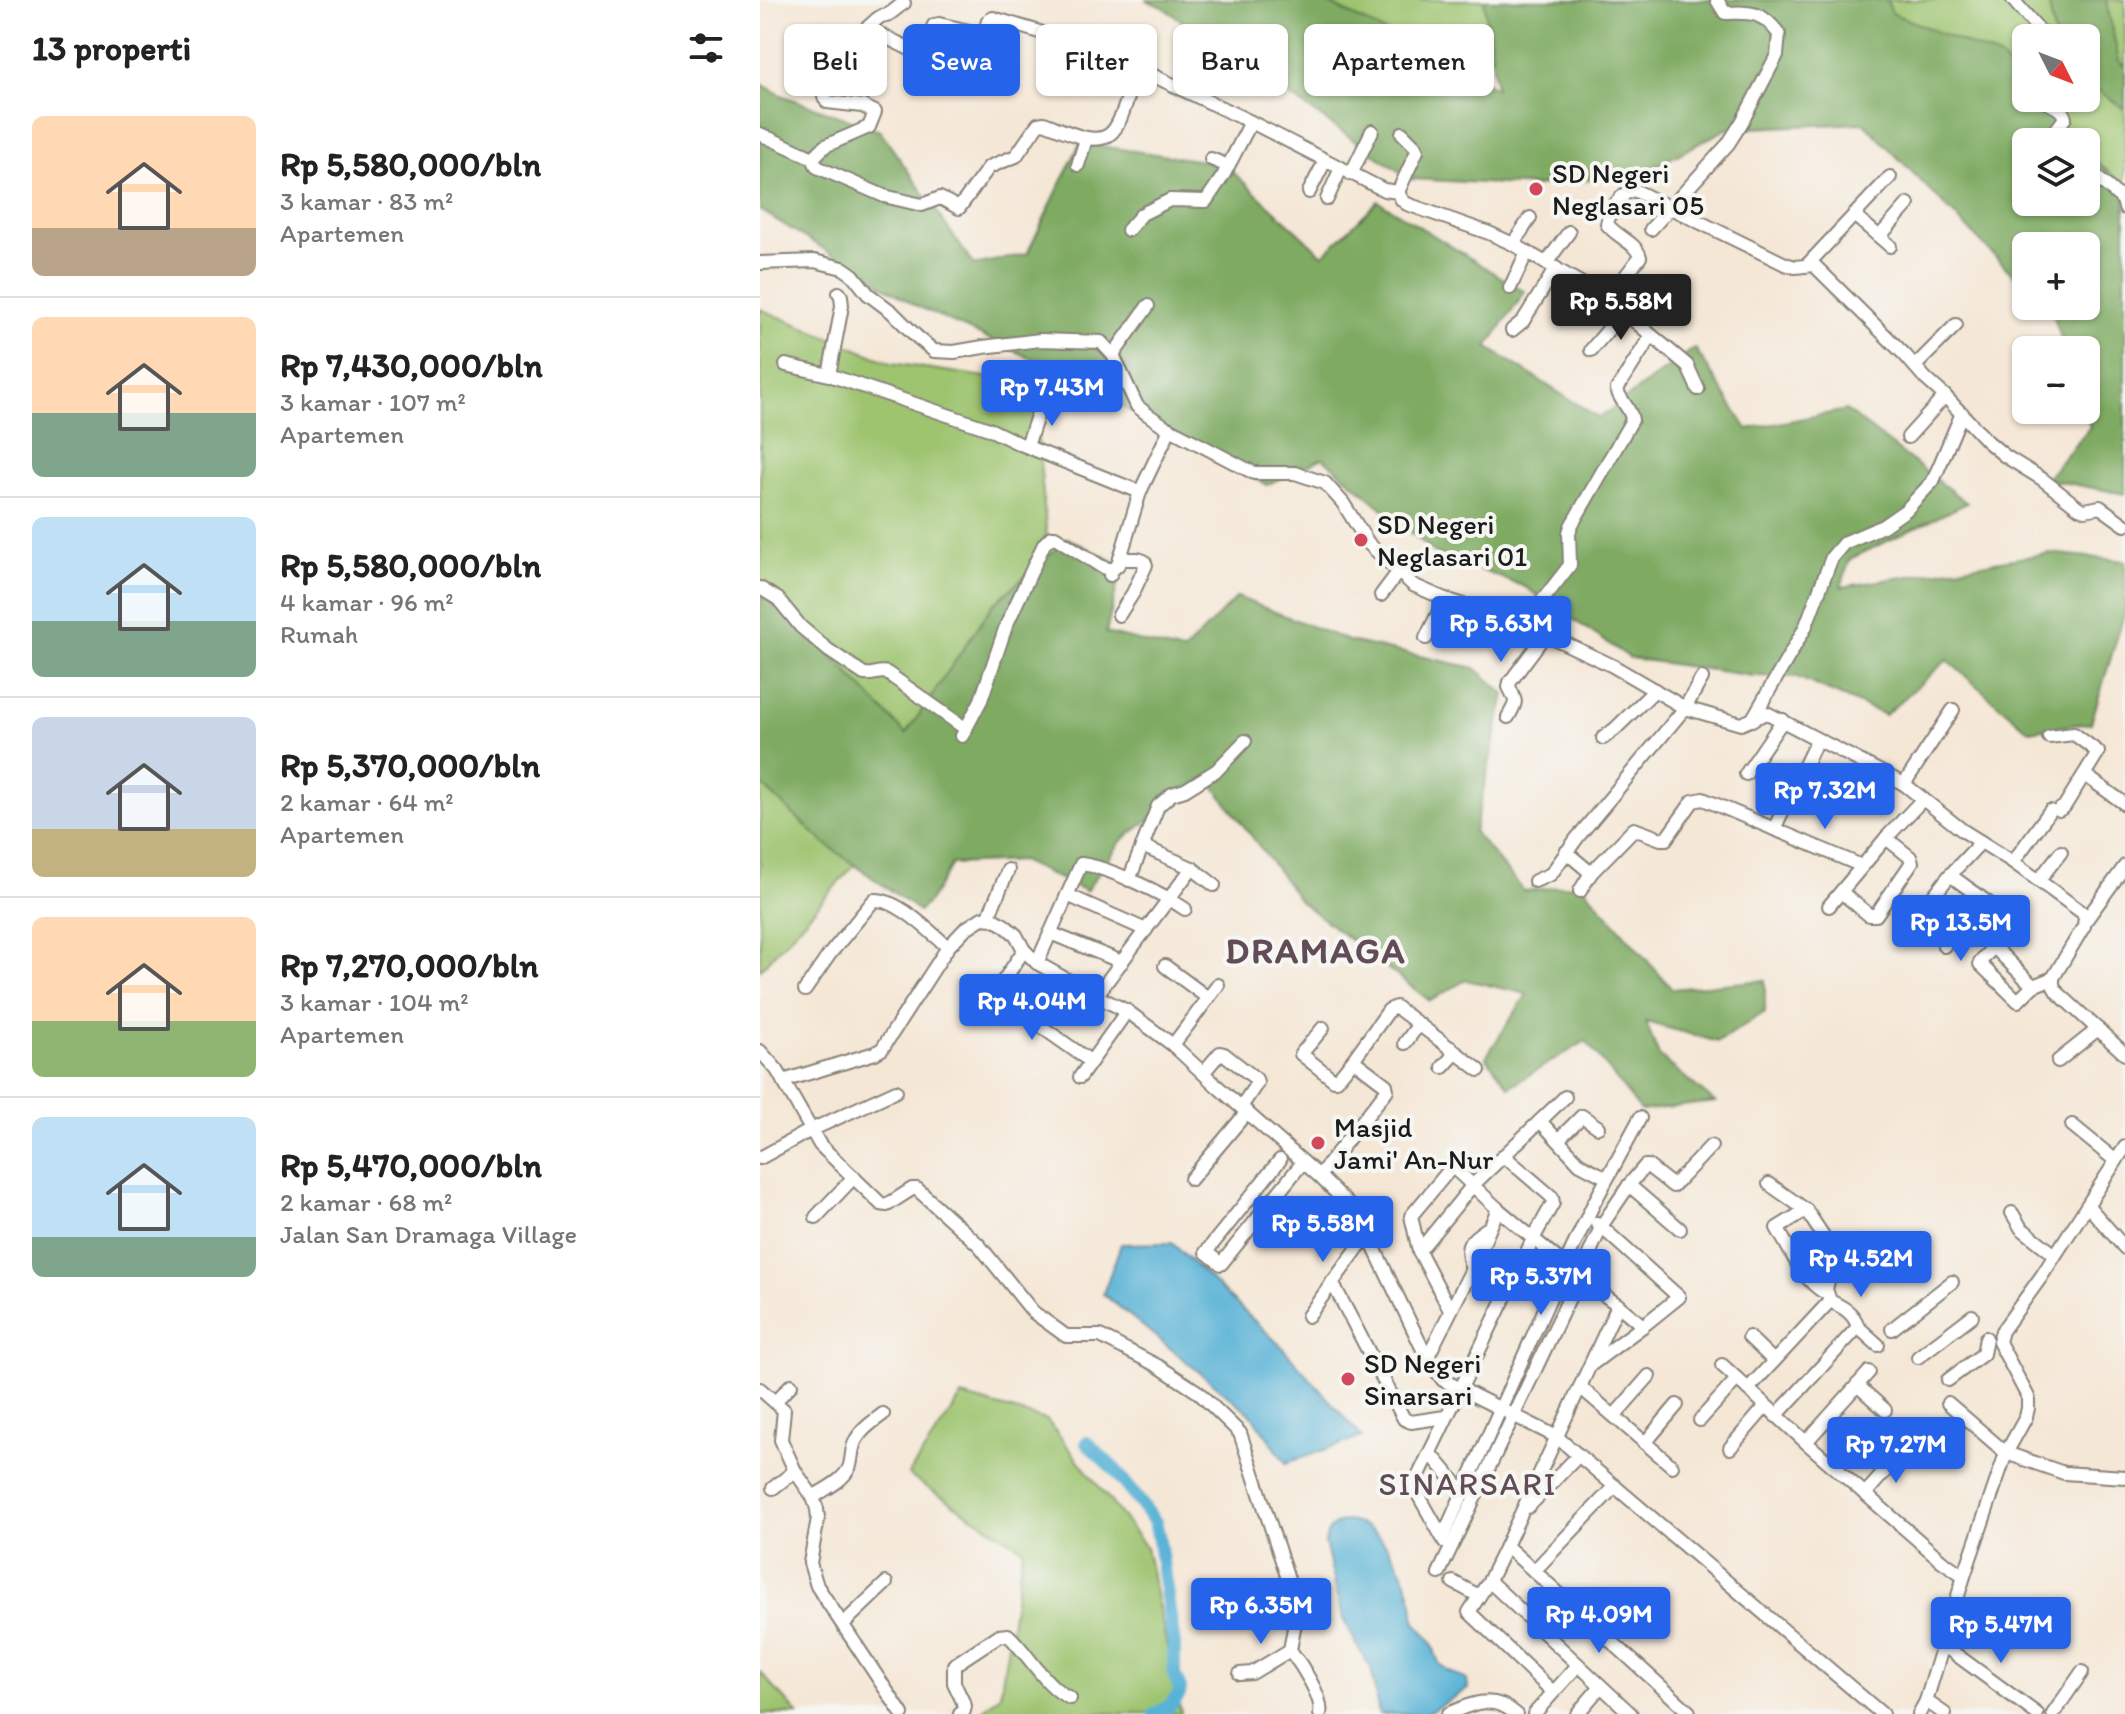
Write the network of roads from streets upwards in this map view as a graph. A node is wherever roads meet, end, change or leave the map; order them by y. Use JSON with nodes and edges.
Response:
{"nodes":[{"id":1,"x":1717,"y":0,"type":"edge"},
{"id":2,"x":2013,"y":0,"type":"edge"},
{"id":3,"x":904,"y":3,"type":"dead end"},
{"id":4,"x":871,"y":24,"type":"edge"},
{"id":5,"x":2034,"y":24,"type":"edge"},
{"id":6,"x":1036,"y":31,"type":"edge"},
{"id":7,"x":887,"y":37,"type":"edge"},
{"id":8,"x":1157,"y":77,"type":"edge"},
{"id":9,"x":825,"y":96,"type":"edge"},
{"id":10,"x":1129,"y":96,"type":"edge"},
{"id":11,"x":1251,"y":122,"type":"junction"},
{"id":12,"x":1372,"y":131,"type":"dead end"},
{"id":13,"x":1402,"y":133,"type":"dead end"},
{"id":14,"x":760,"y":134,"type":"edge"},
{"id":15,"x":1086,"y":139,"type":"junction"},
{"id":16,"x":813,"y":158,"type":"junction"},
{"id":17,"x":1211,"y":159,"type":"dead end"},
{"id":18,"x":1325,"y":161,"type":"junction"},
{"id":19,"x":1078,"y":165,"type":"dead end"},
{"id":20,"x":1228,"y":166,"type":"junction"},
{"id":21,"x":1346,"y":171,"type":"junction"},
{"id":22,"x":1890,"y":177,"type":"dead end"},
{"id":23,"x":2100,"y":180,"type":"edge"},
{"id":24,"x":1309,"y":192,"type":"dead end"},
{"id":25,"x":1398,"y":192,"type":"junction"},
{"id":26,"x":1327,"y":199,"type":"dead end"},
{"id":27,"x":1908,"y":204,"type":"dead end"},
{"id":28,"x":2125,"y":208,"type":"edge"},
{"id":29,"x":1669,"y":209,"type":"junction"},
{"id":30,"x":1854,"y":215,"type":"junction"},
{"id":31,"x":1530,"y":218,"type":"dead end"},
{"id":32,"x":1651,"y":229,"type":"dead end"},
{"id":33,"x":1128,"y":230,"type":"dead end"},
{"id":34,"x":1569,"y":232,"type":"dead end"},
{"id":35,"x":1880,"y":236,"type":"junction"},
{"id":36,"x":1513,"y":244,"type":"junction"},
{"id":37,"x":1890,"y":246,"type":"dead end"},
{"id":38,"x":1527,"y":252,"type":"junction"},
{"id":39,"x":760,"y":263,"type":"edge"},
{"id":40,"x":1808,"y":264,"type":"junction"},
{"id":41,"x":1552,"y":265,"type":"junction"},
{"id":42,"x":1510,"y":288,"type":"dead end"},
{"id":43,"x":839,"y":293,"type":"dead end"},
{"id":44,"x":1608,"y":299,"type":"junction"},
{"id":45,"x":1148,"y":306,"type":"dead end"},
{"id":46,"x":1624,"y":311,"type":"junction"},
{"id":47,"x":1956,"y":325,"type":"dead end"},
{"id":48,"x":1512,"y":330,"type":"dead end"},
{"id":49,"x":1651,"y":336,"type":"junction"},
{"id":50,"x":1591,"y":350,"type":"dead end"},
{"id":51,"x":1113,"y":355,"type":"junction"},
{"id":52,"x":786,"y":365,"type":"dead end"},
{"id":53,"x":1915,"y":366,"type":"junction"},
{"id":54,"x":829,"y":375,"type":"junction"},
{"id":55,"x":1698,"y":389,"type":"dead end"},
{"id":56,"x":1945,"y":396,"type":"junction"},
{"id":57,"x":1043,"y":398,"type":"dead end"},
{"id":58,"x":1962,"y":413,"type":"junction"},
{"id":59,"x":1170,"y":429,"type":"junction"},
{"id":60,"x":1908,"y":437,"type":"dead end"},
{"id":61,"x":1027,"y":446,"type":"junction"},
{"id":62,"x":1140,"y":492,"type":"junction"},
{"id":63,"x":2125,"y":525,"type":"edge"},
{"id":64,"x":1120,"y":559,"type":"junction"},
{"id":65,"x":1399,"y":571,"type":"junction"},
{"id":66,"x":760,"y":588,"type":"edge"},
{"id":67,"x":1381,"y":595,"type":"dead end"},
{"id":68,"x":1445,"y":599,"type":"junction"},
{"id":69,"x":1119,"y":615,"type":"dead end"},
{"id":70,"x":1524,"y":624,"type":"junction"},
{"id":71,"x":1545,"y":635,"type":"junction"},
{"id":72,"x":1426,"y":638,"type":"dead end"},
{"id":73,"x":1702,"y":678,"type":"dead end"},
{"id":74,"x":1655,"y":690,"type":"junction"},
{"id":75,"x":1685,"y":708,"type":"junction"},
{"id":76,"x":1953,"y":710,"type":"dead end"},
{"id":77,"x":1508,"y":717,"type":"dead end"},
{"id":78,"x":1752,"y":720,"type":"junction"},
{"id":79,"x":1783,"y":720,"type":"junction"},
{"id":80,"x":2049,"y":737,"type":"dead end"},
{"id":81,"x":1603,"y":738,"type":"dead end"},
{"id":82,"x":1817,"y":740,"type":"junction"},
{"id":83,"x":1245,"y":741,"type":"dead end"},
{"id":84,"x":1746,"y":774,"type":"dead end"},
{"id":85,"x":2085,"y":775,"type":"junction"},
{"id":86,"x":1904,"y":784,"type":"junction"},
{"id":87,"x":1923,"y":799,"type":"junction"},
{"id":88,"x":2125,"y":804,"type":"edge"},
{"id":89,"x":1774,"y":829,"type":"junction"},
{"id":90,"x":1886,"y":838,"type":"junction"},
{"id":91,"x":1981,"y":842,"type":"junction"},
{"id":92,"x":1142,"y":846,"type":"junction"},
{"id":93,"x":1566,"y":852,"type":"junction"},
{"id":94,"x":2061,"y":852,"type":"dead end"},
{"id":95,"x":2013,"y":862,"type":"junction"},
{"id":96,"x":1862,"y":866,"type":"junction"},
{"id":97,"x":2125,"y":866,"type":"edge"},
{"id":98,"x":1192,"y":868,"type":"junction"},
{"id":99,"x":1008,"y":870,"type":"dead end"},
{"id":100,"x":1591,"y":873,"type":"junction"},
{"id":101,"x":1950,"y":875,"type":"junction"},
{"id":102,"x":1129,"y":880,"type":"junction"},
{"id":103,"x":2039,"y":880,"type":"junction"},
{"id":104,"x":1535,"y":881,"type":"dead end"},
{"id":105,"x":1214,"y":885,"type":"dead end"},
{"id":106,"x":1580,"y":891,"type":"dead end"},
{"id":107,"x":1841,"y":892,"type":"junction"},
{"id":108,"x":1067,"y":895,"type":"junction"},
{"id":109,"x":1980,"y":897,"type":"junction"},
{"id":110,"x":1170,"y":898,"type":"junction"},
{"id":111,"x":1829,"y":906,"type":"dead end"},
{"id":112,"x":1185,"y":909,"type":"dead end"},
{"id":113,"x":2006,"y":916,"type":"dead end"},
{"id":114,"x":988,"y":918,"type":"junction"},
{"id":115,"x":2086,"y":920,"type":"junction"},
{"id":116,"x":1146,"y":930,"type":"junction"},
{"id":117,"x":1050,"y":933,"type":"junction"},
{"id":118,"x":1903,"y":935,"type":"dead end"},
{"id":119,"x":1944,"y":946,"type":"dead end"},
{"id":120,"x":948,"y":947,"type":"junction"},
{"id":121,"x":1024,"y":950,"type":"junction"},
{"id":122,"x":1122,"y":962,"type":"junction"},
{"id":123,"x":1037,"y":963,"type":"junction"},
{"id":124,"x":1165,"y":966,"type":"dead end"},
{"id":125,"x":2053,"y":978,"type":"junction"},
{"id":126,"x":1218,"y":985,"type":"dead end"},
{"id":127,"x":2033,"y":986,"type":"junction"},
{"id":128,"x":805,"y":990,"type":"dead end"},
{"id":129,"x":1096,"y":996,"type":"junction"},
{"id":130,"x":1208,"y":998,"type":"junction"},
{"id":131,"x":1127,"y":1011,"type":"junction"},
{"id":132,"x":1419,"y":1024,"type":"junction"},
{"id":133,"x":1323,"y":1028,"type":"dead end"},
{"id":134,"x":2098,"y":1029,"type":"junction"},
{"id":135,"x":1405,"y":1043,"type":"dead end"},
{"id":136,"x":1173,"y":1045,"type":"junction"},
{"id":137,"x":1451,"y":1048,"type":"junction"},
{"id":138,"x":760,"y":1051,"type":"edge"},
{"id":139,"x":2125,"y":1054,"type":"edge"},
{"id":140,"x":1353,"y":1060,"type":"junction"},
{"id":141,"x":1090,"y":1061,"type":"junction"},
{"id":142,"x":2058,"y":1061,"type":"dead end"},
{"id":143,"x":1443,"y":1067,"type":"dead end"},
{"id":144,"x":1479,"y":1070,"type":"dead end"},
{"id":145,"x":1203,"y":1073,"type":"junction"},
{"id":146,"x":1080,"y":1077,"type":"dead end"},
{"id":147,"x":783,"y":1081,"type":"junction"},
{"id":148,"x":896,"y":1091,"type":"dead end"},
{"id":149,"x":1565,"y":1097,"type":"dead end"},
{"id":150,"x":1244,"y":1110,"type":"junction"},
{"id":151,"x":1640,"y":1118,"type":"dead end"},
{"id":152,"x":1540,"y":1121,"type":"junction"},
{"id":153,"x":2072,"y":1125,"type":"dead end"},
{"id":154,"x":1598,"y":1127,"type":"dead end"},
{"id":155,"x":811,"y":1130,"type":"junction"},
{"id":156,"x":1558,"y":1140,"type":"junction"},
{"id":157,"x":1711,"y":1146,"type":"dead end"},
{"id":158,"x":2125,"y":1147,"type":"edge"},
{"id":159,"x":1504,"y":1156,"type":"junction"},
{"id":160,"x":760,"y":1158,"type":"edge"},
{"id":161,"x":1280,"y":1160,"type":"dead end"},
{"id":162,"x":2116,"y":1161,"type":"junction"},
{"id":163,"x":1303,"y":1162,"type":"junction"},
{"id":164,"x":1319,"y":1176,"type":"junction"},
{"id":165,"x":854,"y":1177,"type":"junction"},
{"id":166,"x":1607,"y":1178,"type":"junction"},
{"id":167,"x":1191,"y":1179,"type":"dead end"},
{"id":168,"x":1769,"y":1184,"type":"dead end"},
{"id":169,"x":1629,"y":1185,"type":"junction"},
{"id":170,"x":1472,"y":1186,"type":"junction"},
{"id":171,"x":2088,"y":1206,"type":"junction"},
{"id":172,"x":1498,"y":1209,"type":"junction"},
{"id":173,"x":1806,"y":1210,"type":"junction"},
{"id":174,"x":2012,"y":1213,"type":"dead end"},
{"id":175,"x":816,"y":1217,"type":"dead end"},
{"id":176,"x":1587,"y":1218,"type":"junction"},
{"id":177,"x":1602,"y":1225,"type":"junction"},
{"id":178,"x":1680,"y":1229,"type":"dead end"},
{"id":179,"x":1368,"y":1234,"type":"junction"},
{"id":180,"x":1534,"y":1237,"type":"junction"},
{"id":181,"x":2125,"y":1248,"type":"edge"},
{"id":182,"x":1419,"y":1251,"type":"junction"},
{"id":183,"x":2055,"y":1255,"type":"junction"},
{"id":184,"x":1565,"y":1264,"type":"junction"},
{"id":185,"x":1579,"y":1277,"type":"junction"},
{"id":186,"x":1332,"y":1282,"type":"junction"},
{"id":187,"x":1952,"y":1282,"type":"dead end"},
{"id":188,"x":1828,"y":1297,"type":"junction"},
{"id":189,"x":1618,"y":1305,"type":"junction"},
{"id":190,"x":1450,"y":1310,"type":"junction"},
{"id":191,"x":1308,"y":1316,"type":"dead end"},
{"id":192,"x":1972,"y":1316,"type":"dead end"},
{"id":193,"x":1643,"y":1326,"type":"junction"},
{"id":194,"x":1858,"y":1327,"type":"junction"},
{"id":195,"x":1892,"y":1329,"type":"dead end"},
{"id":196,"x":1749,"y":1337,"type":"dead end"},
{"id":197,"x":1986,"y":1338,"type":"dead end"},
{"id":198,"x":1878,"y":1345,"type":"dead end"},
{"id":199,"x":1918,"y":1357,"type":"dead end"},
{"id":200,"x":1427,"y":1358,"type":"junction"},
{"id":201,"x":1774,"y":1361,"type":"junction"},
{"id":202,"x":1591,"y":1365,"type":"junction"},
{"id":203,"x":1722,"y":1365,"type":"dead end"},
{"id":204,"x":1869,"y":1372,"type":"dead end"},
{"id":205,"x":1649,"y":1376,"type":"dead end"},
{"id":206,"x":1737,"y":1379,"type":"junction"},
{"id":207,"x":1948,"y":1380,"type":"dead end"},
{"id":208,"x":791,"y":1385,"type":"dead end"},
{"id":209,"x":1857,"y":1385,"type":"junction"},
{"id":210,"x":1580,"y":1387,"type":"junction"},
{"id":211,"x":760,"y":1389,"type":"edge"},
{"id":212,"x":1748,"y":1389,"type":"junction"},
{"id":213,"x":1461,"y":1390,"type":"junction"},
{"id":214,"x":775,"y":1402,"type":"junction"},
{"id":215,"x":1948,"y":1403,"type":"dead end"},
{"id":216,"x":1677,"y":1405,"type":"dead end"},
{"id":217,"x":1766,"y":1406,"type":"junction"},
{"id":218,"x":1500,"y":1408,"type":"junction"},
{"id":219,"x":1885,"y":1410,"type":"dead end"},
{"id":220,"x":883,"y":1414,"type":"dead end"},
{"id":221,"x":1515,"y":1415,"type":"junction"},
{"id":222,"x":1614,"y":1416,"type":"junction"},
{"id":223,"x":1776,"y":1416,"type":"junction"},
{"id":224,"x":1445,"y":1417,"type":"junction"},
{"id":225,"x":1700,"y":1420,"type":"dead end"},
{"id":226,"x":1871,"y":1428,"type":"dead end"},
{"id":227,"x":1557,"y":1437,"type":"junction"},
{"id":228,"x":1806,"y":1442,"type":"junction"},
{"id":229,"x":1645,"y":1443,"type":"junction"},
{"id":230,"x":1730,"y":1448,"type":"dead end"},
{"id":231,"x":1430,"y":1453,"type":"junction"},
{"id":232,"x":1901,"y":1453,"type":"dead end"},
{"id":233,"x":2006,"y":1453,"type":"junction"},
{"id":234,"x":1579,"y":1455,"type":"junction"},
{"id":235,"x":1672,"y":1466,"type":"dead end"},
{"id":236,"x":1836,"y":1468,"type":"junction"},
{"id":237,"x":795,"y":1471,"type":"junction"},
{"id":238,"x":2125,"y":1477,"type":"edge"},
{"id":239,"x":1615,"y":1486,"type":"junction"},
{"id":240,"x":773,"y":1488,"type":"dead end"},
{"id":241,"x":1463,"y":1492,"type":"junction"},
{"id":242,"x":1865,"y":1494,"type":"junction"},
{"id":243,"x":813,"y":1497,"type":"junction"},
{"id":244,"x":1521,"y":1514,"type":"junction"},
{"id":245,"x":1443,"y":1537,"type":"junction"},
{"id":246,"x":1506,"y":1546,"type":"junction"},
{"id":247,"x":1449,"y":1552,"type":"junction"},
{"id":248,"x":1534,"y":1571,"type":"junction"},
{"id":249,"x":1439,"y":1573,"type":"dead end"},
{"id":250,"x":1964,"y":1576,"type":"junction"},
{"id":251,"x":1489,"y":1581,"type":"junction"},
{"id":252,"x":1453,"y":1582,"type":"dead end"},
{"id":253,"x":886,"y":1583,"type":"dead end"},
{"id":254,"x":1479,"y":1596,"type":"junction"},
{"id":255,"x":843,"y":1624,"type":"junction"},
{"id":256,"x":1943,"y":1645,"type":"junction"},
{"id":257,"x":1290,"y":1650,"type":"junction"},
{"id":258,"x":1578,"y":1665,"type":"junction"},
{"id":259,"x":2082,"y":1672,"type":"dead end"},
{"id":260,"x":1240,"y":1674,"type":"dead end"},
{"id":261,"x":1601,"y":1686,"type":"junction"},
{"id":262,"x":1553,"y":1692,"type":"junction"},
{"id":263,"x":1070,"y":1698,"type":"dead end"},
{"id":264,"x":1926,"y":1701,"type":"junction"},
{"id":265,"x":1625,"y":1712,"type":"edge"},
{"id":266,"x":1689,"y":1712,"type":"edge"},
{"id":267,"x":902,"y":1714,"type":"edge"},
{"id":268,"x":960,"y":1714,"type":"edge"},
{"id":269,"x":1320,"y":1714,"type":"edge"},
{"id":270,"x":1448,"y":1714,"type":"edge"},
{"id":271,"x":1516,"y":1714,"type":"edge"},
{"id":272,"x":1534,"y":1714,"type":"edge"},
{"id":273,"x":1577,"y":1714,"type":"edge"},
{"id":274,"x":1882,"y":1714,"type":"edge"},
{"id":275,"x":1919,"y":1714,"type":"edge"},
{"id":276,"x":1945,"y":1714,"type":"edge"},
{"id":277,"x":2037,"y":1714,"type":"edge"},
{"id":278,"x":2053,"y":1714,"type":"edge"}],
"edges":[{"from":1,"to":29,"type":"street"},
{"from":2,"to":5,"type":"street"},
{"from":3,"to":4,"type":"street"},
{"from":6,"to":7,"type":"street"},
{"from":8,"to":11,"type":"street"},
{"from":9,"to":16,"type":"street"},
{"from":10,"to":15,"type":"street"},
{"from":11,"to":18,"type":"street"},
{"from":11,"to":20,"type":"street"},
{"from":12,"to":21,"type":"street"},
{"from":13,"to":25,"type":"street"},
{"from":14,"to":16,"type":"street"},
{"from":15,"to":16,"type":"street"},
{"from":15,"to":19,"type":"street"},
{"from":17,"to":20,"type":"street"},
{"from":18,"to":21,"type":"street"},
{"from":18,"to":24,"type":"street"},
{"from":20,"to":33,"type":"street"},
{"from":21,"to":25,"type":"street"},
{"from":21,"to":26,"type":"street"},
{"from":22,"to":30,"type":"street"},
{"from":23,"to":28,"type":"street"},
{"from":25,"to":36,"type":"street"},
{"from":27,"to":35,"type":"street"},
{"from":29,"to":32,"type":"street"},
{"from":29,"to":40,"type":"street"},
{"from":29,"to":44,"type":"street"},
{"from":30,"to":35,"type":"street"},
{"from":30,"to":40,"type":"street"},
{"from":31,"to":36,"type":"street"},
{"from":34,"to":41,"type":"street"},
{"from":35,"to":37,"type":"street"},
{"from":36,"to":38,"type":"street"},
{"from":38,"to":41,"type":"street"},
{"from":38,"to":42,"type":"street"},
{"from":39,"to":51,"type":"street"},
{"from":40,"to":53,"type":"street"},
{"from":41,"to":44,"type":"street"},
{"from":41,"to":48,"type":"street"},
{"from":43,"to":54,"type":"street"},
{"from":44,"to":46,"type":"street"},
{"from":45,"to":51,"type":"street"},
{"from":46,"to":49,"type":"street"},
{"from":46,"to":50,"type":"street"},
{"from":47,"to":53,"type":"street"},
{"from":49,"to":55,"type":"street"},
{"from":49,"to":70,"type":"street"},
{"from":51,"to":59,"type":"street"},
{"from":52,"to":54,"type":"street"},
{"from":53,"to":56,"type":"street"},
{"from":54,"to":61,"type":"street"},
{"from":56,"to":58,"type":"street"},
{"from":56,"to":60,"type":"street"},
{"from":57,"to":61,"type":"street"},
{"from":58,"to":63,"type":"street"},
{"from":58,"to":78,"type":"street"},
{"from":59,"to":62,"type":"street"},
{"from":59,"to":65,"type":"street"},
{"from":61,"to":62,"type":"street"},
{"from":62,"to":64,"type":"street"},
{"from":64,"to":66,"type":"street"},
{"from":64,"to":69,"type":"street"},
{"from":65,"to":67,"type":"street"},
{"from":65,"to":68,"type":"street"},
{"from":68,"to":70,"type":"street"},
{"from":68,"to":72,"type":"street"},
{"from":70,"to":71,"type":"street"},
{"from":71,"to":74,"type":"street"},
{"from":71,"to":77,"type":"street"},
{"from":73,"to":75,"type":"street"},
{"from":74,"to":75,"type":"street"},
{"from":74,"to":81,"type":"street"},
{"from":75,"to":78,"type":"street"},
{"from":75,"to":93,"type":"street"},
{"from":76,"to":86,"type":"street"},
{"from":78,"to":79,"type":"street"},
{"from":79,"to":82,"type":"street"},
{"from":79,"to":84,"type":"street"},
{"from":80,"to":85,"type":"street"},
{"from":82,"to":86,"type":"street"},
{"from":82,"to":89,"type":"street"},
{"from":83,"to":92,"type":"street"},
{"from":85,"to":88,"type":"street"},
{"from":85,"to":95,"type":"street"},
{"from":86,"to":87,"type":"street"},
{"from":87,"to":90,"type":"street"},
{"from":87,"to":91,"type":"street"},
{"from":89,"to":96,"type":"street"},
{"from":89,"to":100,"type":"street"},
{"from":90,"to":96,"type":"street"},
{"from":90,"to":107,"type":"street"},
{"from":91,"to":95,"type":"street"},
{"from":91,"to":101,"type":"street"},
{"from":92,"to":98,"type":"street"},
{"from":92,"to":102,"type":"street"},
{"from":93,"to":100,"type":"street"},
{"from":93,"to":104,"type":"street"},
{"from":94,"to":103,"type":"street"},
{"from":95,"to":103,"type":"street"},
{"from":96,"to":107,"type":"street"},
{"from":97,"to":115,"type":"street"},
{"from":98,"to":105,"type":"street"},
{"from":98,"to":110,"type":"street"},
{"from":99,"to":114,"type":"street"},
{"from":100,"to":106,"type":"street"},
{"from":101,"to":109,"type":"street"},
{"from":101,"to":118,"type":"street"},
{"from":102,"to":108,"type":"street"},
{"from":102,"to":110,"type":"street"},
{"from":103,"to":115,"type":"street"},
{"from":107,"to":111,"type":"street"},
{"from":108,"to":116,"type":"street"},
{"from":108,"to":117,"type":"street"},
{"from":109,"to":113,"type":"street"},
{"from":109,"to":119,"type":"street"},
{"from":110,"to":112,"type":"street"},
{"from":110,"to":116,"type":"street"},
{"from":114,"to":120,"type":"street"},
{"from":114,"to":121,"type":"street"},
{"from":115,"to":125,"type":"street"},
{"from":116,"to":122,"type":"street"},
{"from":117,"to":122,"type":"street"},
{"from":117,"to":123,"type":"street"},
{"from":120,"to":128,"type":"street"},
{"from":120,"to":147,"type":"street"},
{"from":121,"to":123,"type":"street"},
{"from":121,"to":141,"type":"street"},
{"from":122,"to":129,"type":"street"},
{"from":123,"to":129,"type":"street"},
{"from":124,"to":130,"type":"street"},
{"from":125,"to":127,"type":"street"},
{"from":125,"to":134,"type":"street"},
{"from":126,"to":130,"type":"street"},
{"from":127,"to":127,"type":"street"},
{"from":129,"to":131,"type":"street"},
{"from":130,"to":136,"type":"street"},
{"from":131,"to":136,"type":"street"},
{"from":131,"to":141,"type":"street"},
{"from":132,"to":135,"type":"street"},
{"from":132,"to":137,"type":"street"},
{"from":132,"to":140,"type":"street"},
{"from":133,"to":140,"type":"street"},
{"from":134,"to":139,"type":"street"},
{"from":134,"to":142,"type":"street"},
{"from":136,"to":145,"type":"street"},
{"from":137,"to":143,"type":"street"},
{"from":137,"to":144,"type":"street"},
{"from":138,"to":147,"type":"street"},
{"from":140,"to":164,"type":"street"},
{"from":141,"to":146,"type":"street"},
{"from":145,"to":150,"type":"street"},
{"from":145,"to":150,"type":"street"},
{"from":147,"to":155,"type":"street"},
{"from":148,"to":155,"type":"street"},
{"from":149,"to":152,"type":"street"},
{"from":150,"to":163,"type":"street"},
{"from":150,"to":167,"type":"street"},
{"from":151,"to":166,"type":"street"},
{"from":152,"to":156,"type":"street"},
{"from":152,"to":159,"type":"street"},
{"from":153,"to":162,"type":"street"},
{"from":154,"to":156,"type":"street"},
{"from":155,"to":160,"type":"street"},
{"from":155,"to":165,"type":"street"},
{"from":156,"to":166,"type":"street"},
{"from":157,"to":169,"type":"street"},
{"from":158,"to":162,"type":"street"},
{"from":159,"to":170,"type":"street"},
{"from":159,"to":180,"type":"street"},
{"from":161,"to":163,"type":"street"},
{"from":162,"to":171,"type":"street"},
{"from":163,"to":164,"type":"street"},
{"from":164,"to":179,"type":"street"},
{"from":165,"to":175,"type":"street"},
{"from":165,"to":257,"type":"street"},
{"from":166,"to":176,"type":"street"},
{"from":168,"to":173,"type":"street"},
{"from":169,"to":177,"type":"street"},
{"from":169,"to":178,"type":"street"},
{"from":170,"to":172,"type":"street"},
{"from":170,"to":182,"type":"street"},
{"from":170,"to":182,"type":"street"},
{"from":171,"to":181,"type":"street"},
{"from":171,"to":183,"type":"street"},
{"from":172,"to":180,"type":"street"},
{"from":172,"to":190,"type":"street"},
{"from":173,"to":188,"type":"street"},
{"from":173,"to":188,"type":"street"},
{"from":174,"to":183,"type":"street"},
{"from":176,"to":177,"type":"street"},
{"from":176,"to":184,"type":"street"},
{"from":177,"to":185,"type":"street"},
{"from":177,"to":193,"type":"street"},
{"from":179,"to":186,"type":"street"},
{"from":179,"to":200,"type":"street"},
{"from":180,"to":184,"type":"street"},
{"from":180,"to":213,"type":"street"},
{"from":182,"to":190,"type":"street"},
{"from":183,"to":233,"type":"street"},
{"from":184,"to":185,"type":"street"},
{"from":184,"to":218,"type":"street"},
{"from":185,"to":189,"type":"street"},
{"from":185,"to":221,"type":"street"},
{"from":186,"to":191,"type":"street"},
{"from":186,"to":224,"type":"street"},
{"from":187,"to":195,"type":"street"},
{"from":188,"to":194,"type":"street"},
{"from":188,"to":201,"type":"street"},
{"from":189,"to":193,"type":"street"},
{"from":189,"to":202,"type":"street"},
{"from":190,"to":200,"type":"street"},
{"from":192,"to":199,"type":"street"},
{"from":193,"to":202,"type":"street"},
{"from":194,"to":198,"type":"street"},
{"from":194,"to":223,"type":"street"},
{"from":196,"to":201,"type":"street"},
{"from":197,"to":207,"type":"street"},
{"from":200,"to":213,"type":"street"},
{"from":201,"to":212,"type":"street"},
{"from":202,"to":210,"type":"street"},
{"from":203,"to":206,"type":"street"},
{"from":204,"to":209,"type":"street"},
{"from":205,"to":222,"type":"street"},
{"from":206,"to":212,"type":"street"},
{"from":206,"to":225,"type":"street"},
{"from":208,"to":214,"type":"street"},
{"from":209,"to":219,"type":"street"},
{"from":209,"to":228,"type":"street"},
{"from":210,"to":222,"type":"street"},
{"from":210,"to":227,"type":"street"},
{"from":211,"to":214,"type":"street"},
{"from":212,"to":217,"type":"street"},
{"from":213,"to":218,"type":"street"},
{"from":213,"to":224,"type":"street"},
{"from":214,"to":237,"type":"street"},
{"from":215,"to":233,"type":"street"},
{"from":216,"to":229,"type":"street"},
{"from":217,"to":223,"type":"street"},
{"from":217,"to":230,"type":"street"},
{"from":218,"to":221,"type":"street"},
{"from":218,"to":241,"type":"street"},
{"from":220,"to":243,"type":"street"},
{"from":221,"to":227,"type":"street"},
{"from":221,"to":247,"type":"street"},
{"from":222,"to":229,"type":"street"},
{"from":223,"to":228,"type":"street"},
{"from":224,"to":231,"type":"street"},
{"from":226,"to":236,"type":"street"},
{"from":227,"to":234,"type":"street"},
{"from":227,"to":244,"type":"street"},
{"from":228,"to":236,"type":"street"},
{"from":229,"to":235,"type":"street"},
{"from":231,"to":241,"type":"street"},
{"from":231,"to":245,"type":"street"},
{"from":232,"to":242,"type":"street"},
{"from":233,"to":238,"type":"street"},
{"from":233,"to":250,"type":"street"},
{"from":234,"to":239,"type":"street"},
{"from":234,"to":244,"type":"street"},
{"from":236,"to":242,"type":"street"},
{"from":237,"to":240,"type":"street"},
{"from":237,"to":243,"type":"street"},
{"from":239,"to":248,"type":"street"},
{"from":239,"to":274,"type":"street"},
{"from":241,"to":245,"type":"street"},
{"from":242,"to":250,"type":"street"},
{"from":243,"to":255,"type":"street"},
{"from":244,"to":246,"type":"street"},
{"from":245,"to":247,"type":"street"},
{"from":246,"to":248,"type":"street"},
{"from":246,"to":251,"type":"street"},
{"from":247,"to":249,"type":"street"},
{"from":248,"to":266,"type":"street"},
{"from":250,"to":256,"type":"street"},
{"from":251,"to":254,"type":"street"},
{"from":251,"to":258,"type":"street"},
{"from":252,"to":254,"type":"street"},
{"from":253,"to":255,"type":"street"},
{"from":254,"to":262,"type":"street"},
{"from":255,"to":267,"type":"street"},
{"from":256,"to":264,"type":"street"},
{"from":256,"to":277,"type":"street"},
{"from":257,"to":260,"type":"street"},
{"from":257,"to":269,"type":"street"},
{"from":258,"to":261,"type":"street"},
{"from":258,"to":262,"type":"street"},
{"from":259,"to":278,"type":"street"},
{"from":261,"to":265,"type":"street"},
{"from":261,"to":273,"type":"street"},
{"from":262,"to":272,"type":"street"},
{"from":263,"to":268,"type":"street"},
{"from":264,"to":275,"type":"street"},
{"from":264,"to":276,"type":"street"},
{"from":270,"to":271,"type":"street"}]}
